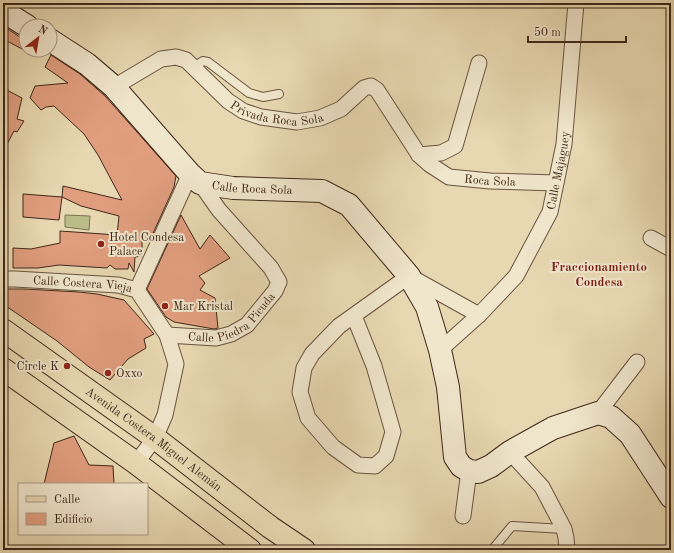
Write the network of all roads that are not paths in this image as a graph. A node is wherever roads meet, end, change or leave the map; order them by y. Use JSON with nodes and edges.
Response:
{"nodes":[{"id":1,"x":576,"y":3,"type":"edge"},
{"id":2,"x":3,"y":11,"type":"edge"},
{"id":3,"x":18,"y":20,"type":"edge"},
{"id":4,"x":58,"y":45,"type":"edge"},
{"id":5,"x":479,"y":63,"type":"dead end"},
{"id":6,"x":195,"y":66,"type":"junction"},
{"id":7,"x":114,"y":86,"type":"junction"},
{"id":8,"x":279,"y":94,"type":"dead end"},
{"id":9,"x":424,"y":160,"type":"junction"},
{"id":10,"x":195,"y":178,"type":"junction"},
{"id":11,"x":556,"y":183,"type":"junction"},
{"id":12,"x":651,"y":238,"type":"dead end"},
{"id":13,"x":671,"y":249,"type":"edge"},
{"id":14,"x":409,"y":276,"type":"junction"},
{"id":15,"x":3,"y":279,"type":"edge"},
{"id":16,"x":137,"y":290,"type":"junction"},
{"id":17,"x":479,"y":315,"type":"junction"},
{"id":18,"x":354,"y":316,"type":"junction"},
{"id":19,"x":3,"y":330,"type":"edge"},
{"id":20,"x":167,"y":335,"type":"junction"},
{"id":21,"x":440,"y":350,"type":"junction"},
{"id":22,"x":637,"y":362,"type":"dead end"},
{"id":23,"x":3,"y":369,"type":"edge"},
{"id":24,"x":598,"y":412,"type":"junction"},
{"id":25,"x":155,"y":438,"type":"junction"},
{"id":26,"x":510,"y":452,"type":"junction"},
{"id":27,"x":136,"y":463,"type":"junction"},
{"id":28,"x":469,"y":471,"type":"junction"},
{"id":29,"x":671,"y":497,"type":"edge"},
{"id":30,"x":463,"y":516,"type":"dead end"},
{"id":31,"x":564,"y":529,"type":"junction"},
{"id":32,"x":250,"y":550,"type":"edge"},
{"id":33,"x":304,"y":550,"type":"edge"},
{"id":34,"x":492,"y":550,"type":"edge"},
{"id":35,"x":567,"y":550,"type":"edge"}],
"edges":[{"from":1,"to":11,"type":"street","name":"Calle Majaguey"},
{"from":2,"to":3,"type":"main road"},
{"from":4,"to":7,"type":"main road","name":"Calle Piedra Picuda"},
{"from":5,"to":9,"type":"street"},
{"from":6,"to":7,"type":"street","name":"Privada Roca Sola"},
{"from":6,"to":8,"type":"lane"},
{"from":6,"to":9,"type":"street","name":"Privada Roca Sola"},
{"from":7,"to":10,"type":"main road","name":"Calle Piedra Picuda"},
{"from":9,"to":11,"type":"street","name":"Roca Sola"},
{"from":10,"to":14,"type":"main road","name":"Calle Roca Sola"},
{"from":10,"to":16,"type":"street"},
{"from":10,"to":20,"type":"street","name":"Calle Piedra Picuda"},
{"from":11,"to":17,"type":"street","name":"Calle Majaguey"},
{"from":12,"to":13,"type":"street"},
{"from":14,"to":17,"type":"street"},
{"from":14,"to":18,"type":"street"},
{"from":14,"to":21,"type":"main road","name":"Calle Roca Sola"},
{"from":15,"to":16,"type":"street","name":"Calle Costera Vieja"},
{"from":16,"to":20,"type":"street","name":"Calle Costera Vieja"},
{"from":17,"to":21,"type":"street","name":"Calle Majaguey"},
{"from":18,"to":18,"type":"street"},
{"from":19,"to":25,"type":"main road","name":"Avenida Costera Miguel Alemán"},
{"from":20,"to":25,"type":"street","name":"Calle Costera Vieja"},
{"from":21,"to":28,"type":"main road","name":"Calle Roca Sola"},
{"from":22,"to":24,"type":"street"},
{"from":23,"to":27,"type":"main road"},
{"from":24,"to":26,"type":"main road"},
{"from":24,"to":29,"type":"main road"},
{"from":25,"to":27,"type":"street","name":"Calle Costera Vieja"},
{"from":25,"to":33,"type":"main road","name":"Avenida Costera Miguel Alemán"},
{"from":26,"to":28,"type":"main road"},
{"from":26,"to":31,"type":"street"},
{"from":27,"to":32,"type":"main road"},
{"from":28,"to":30,"type":"street"},
{"from":31,"to":34,"type":"lane"},
{"from":31,"to":35,"type":"street"}]}
